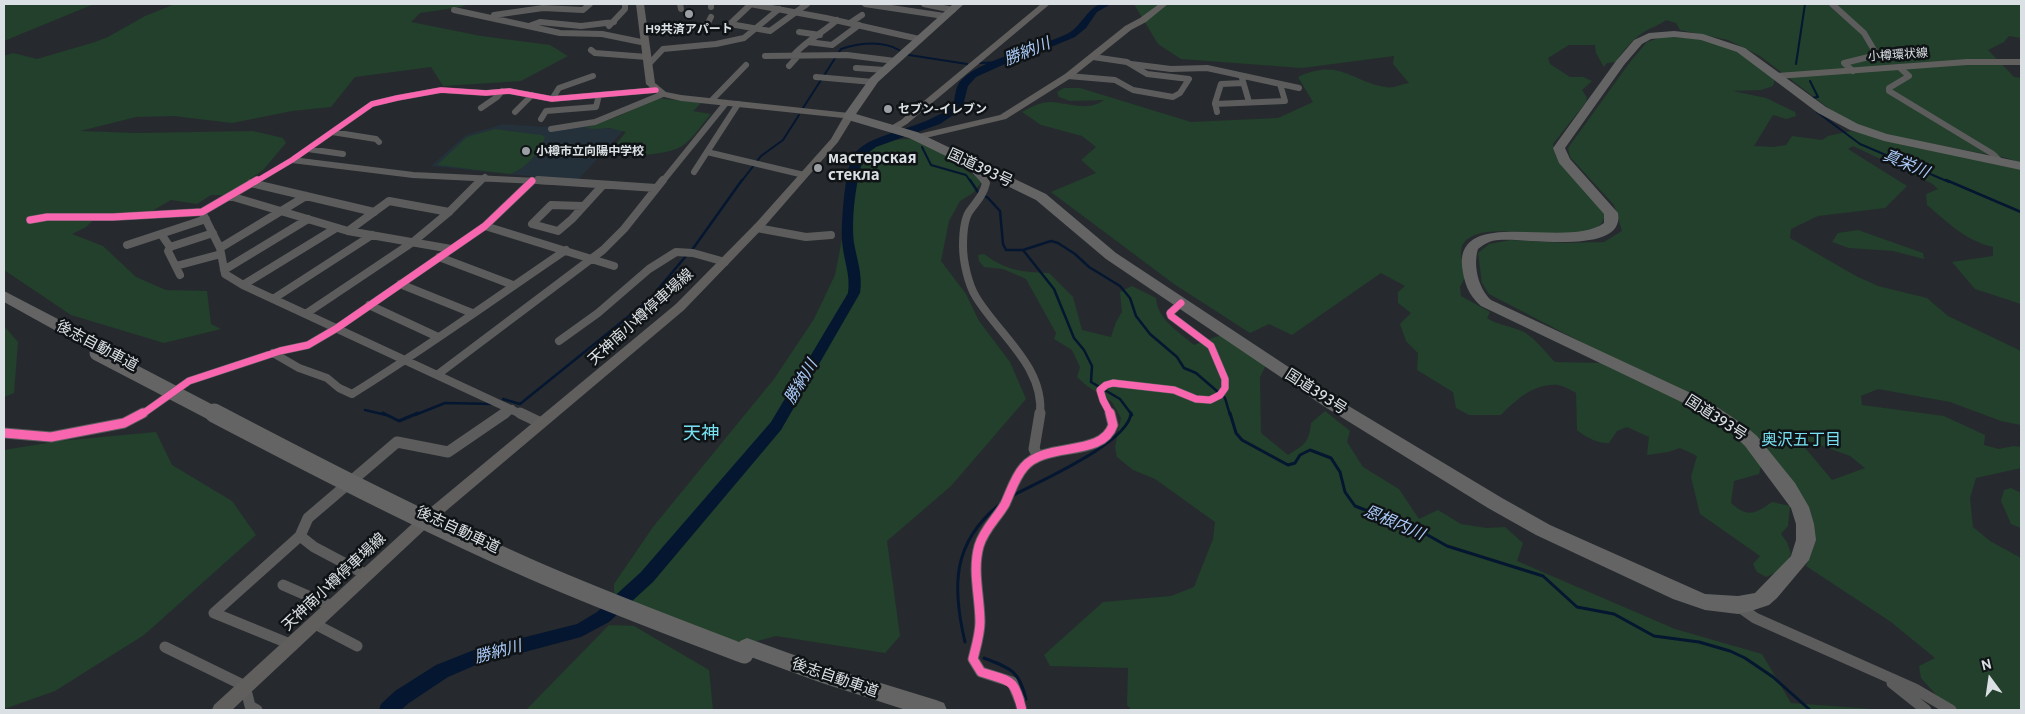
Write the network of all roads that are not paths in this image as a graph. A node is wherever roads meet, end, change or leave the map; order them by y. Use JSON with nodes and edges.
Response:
{"nodes":[{"id":1,"x":590,"y":4,"type":"edge"},
{"id":2,"x":625,"y":4,"type":"edge"},
{"id":3,"x":640,"y":4,"type":"edge"},
{"id":4,"x":751,"y":4,"type":"edge"},
{"id":5,"x":807,"y":4,"type":"edge"},
{"id":6,"x":865,"y":4,"type":"edge"},
{"id":7,"x":924,"y":4,"type":"edge"},
{"id":8,"x":1046,"y":4,"type":"edge"},
{"id":9,"x":1164,"y":4,"type":"edge"},
{"id":10,"x":1832,"y":4,"type":"edge"},
{"id":11,"x":764,"y":5,"type":"edge"},
{"id":12,"x":880,"y":5,"type":"edge"},
{"id":13,"x":952,"y":8,"type":"edge"},
{"id":14,"x":779,"y":9,"type":"junction"},
{"id":15,"x":454,"y":10,"type":"dead end"},
{"id":16,"x":795,"y":12,"type":"junction"},
{"id":17,"x":483,"y":15,"type":"junction"},
{"id":18,"x":862,"y":15,"type":"dead end"},
{"id":19,"x":711,"y":17,"type":"dead end"},
{"id":20,"x":837,"y":20,"type":"junction"},
{"id":21,"x":614,"y":22,"type":"junction"},
{"id":22,"x":850,"y":23,"type":"junction"},
{"id":23,"x":529,"y":26,"type":"junction"},
{"id":24,"x":860,"y":26,"type":"junction"},
{"id":25,"x":756,"y":28,"type":"junction"},
{"id":26,"x":644,"y":32,"type":"junction"},
{"id":27,"x":799,"y":32,"type":"dead end"},
{"id":28,"x":597,"y":34,"type":"junction"},
{"id":29,"x":820,"y":35,"type":"junction"},
{"id":30,"x":919,"y":39,"type":"junction"},
{"id":31,"x":808,"y":42,"type":"junction"},
{"id":32,"x":646,"y":43,"type":"junction"},
{"id":33,"x":591,"y":50,"type":"dead end"},
{"id":34,"x":765,"y":56,"type":"dead end"},
{"id":35,"x":796,"y":56,"type":"junction"},
{"id":36,"x":1093,"y":57,"type":"junction"},
{"id":37,"x":647,"y":61,"type":"junction"},
{"id":38,"x":895,"y":61,"type":"junction"},
{"id":39,"x":2021,"y":62,"type":"edge"},
{"id":40,"x":1132,"y":64,"type":"junction"},
{"id":41,"x":746,"y":65,"type":"dead end"},
{"id":42,"x":789,"y":66,"type":"dead end"},
{"id":43,"x":1899,"y":67,"type":"junction"},
{"id":44,"x":856,"y":68,"type":"dead end"},
{"id":45,"x":885,"y":70,"type":"junction"},
{"id":46,"x":1853,"y":70,"type":"junction"},
{"id":47,"x":593,"y":76,"type":"dead end"},
{"id":48,"x":1068,"y":76,"type":"junction"},
{"id":49,"x":1241,"y":76,"type":"junction"},
{"id":50,"x":1777,"y":76,"type":"junction"},
{"id":51,"x":816,"y":77,"type":"dead end"},
{"id":52,"x":578,"y":81,"type":"junction"},
{"id":53,"x":873,"y":82,"type":"junction"},
{"id":54,"x":1243,"y":83,"type":"junction"},
{"id":55,"x":1280,"y":84,"type":"junction"},
{"id":56,"x":1299,"y":88,"type":"dead end"},
{"id":57,"x":502,"y":91,"type":"junction"},
{"id":58,"x":659,"y":92,"type":"junction"},
{"id":59,"x":532,"y":95,"type":"junction"},
{"id":60,"x":599,"y":95,"type":"junction"},
{"id":61,"x":574,"y":98,"type":"junction"},
{"id":62,"x":552,"y":99,"type":"junction"},
{"id":63,"x":564,"y":99,"type":"junction"},
{"id":64,"x":711,"y":101,"type":"junction"},
{"id":65,"x":1249,"y":102,"type":"junction"},
{"id":66,"x":726,"y":103,"type":"junction"},
{"id":67,"x":738,"y":104,"type":"junction"},
{"id":68,"x":481,"y":108,"type":"dead end"},
{"id":69,"x":558,"y":110,"type":"junction"},
{"id":70,"x":515,"y":112,"type":"dead end"},
{"id":71,"x":849,"y":116,"type":"junction"},
{"id":72,"x":541,"y":119,"type":"dead end"},
{"id":73,"x":551,"y":129,"type":"dead end"},
{"id":74,"x":894,"y":129,"type":"junction"},
{"id":75,"x":332,"y":132,"type":"junction"},
{"id":76,"x":915,"y":136,"type":"junction"},
{"id":77,"x":379,"y":142,"type":"dead end"},
{"id":78,"x":308,"y":149,"type":"junction"},
{"id":79,"x":707,"y":152,"type":"junction"},
{"id":80,"x":343,"y":154,"type":"dead end"},
{"id":81,"x":292,"y":160,"type":"junction"},
{"id":82,"x":1999,"y":160,"type":"junction"},
{"id":83,"x":964,"y":162,"type":"junction"},
{"id":84,"x":2021,"y":166,"type":"edge"},
{"id":85,"x":694,"y":172,"type":"dead end"},
{"id":86,"x":804,"y":175,"type":"junction"},
{"id":87,"x":485,"y":177,"type":"junction"},
{"id":88,"x":532,"y":181,"type":"junction"},
{"id":89,"x":251,"y":183,"type":"junction"},
{"id":90,"x":603,"y":185,"type":"junction"},
{"id":91,"x":656,"y":188,"type":"junction"},
{"id":92,"x":230,"y":196,"type":"junction"},
{"id":93,"x":306,"y":196,"type":"junction"},
{"id":94,"x":583,"y":206,"type":"junction"},
{"id":95,"x":282,"y":211,"type":"junction"},
{"id":96,"x":374,"y":212,"type":"junction"},
{"id":97,"x":449,"y":212,"type":"junction"},
{"id":98,"x":204,"y":216,"type":"junction"},
{"id":99,"x":308,"y":219,"type":"junction"},
{"id":100,"x":30,"y":220,"type":"dead end"},
{"id":101,"x":485,"y":226,"type":"junction"},
{"id":102,"x":336,"y":228,"type":"junction"},
{"id":103,"x":757,"y":228,"type":"junction"},
{"id":104,"x":348,"y":231,"type":"junction"},
{"id":105,"x":213,"y":233,"type":"junction"},
{"id":106,"x":162,"y":234,"type":"junction"},
{"id":107,"x":372,"y":235,"type":"junction"},
{"id":108,"x":831,"y":235,"type":"dead end"},
{"id":109,"x":413,"y":242,"type":"junction"},
{"id":110,"x":127,"y":245,"type":"dead end"},
{"id":111,"x":170,"y":247,"type":"junction"},
{"id":112,"x":451,"y":249,"type":"junction"},
{"id":113,"x":566,"y":250,"type":"junction"},
{"id":114,"x":221,"y":251,"type":"junction"},
{"id":115,"x":439,"y":257,"type":"junction"},
{"id":116,"x":592,"y":259,"type":"junction"},
{"id":117,"x":725,"y":262,"type":"junction"},
{"id":118,"x":176,"y":266,"type":"junction"},
{"id":119,"x":614,"y":266,"type":"dead end"},
{"id":120,"x":224,"y":270,"type":"junction"},
{"id":121,"x":180,"y":275,"type":"dead end"},
{"id":122,"x":400,"y":284,"type":"junction"},
{"id":123,"x":243,"y":285,"type":"junction"},
{"id":124,"x":513,"y":286,"type":"junction"},
{"id":125,"x":4,"y":296,"type":"edge"},
{"id":126,"x":273,"y":299,"type":"junction"},
{"id":127,"x":1181,"y":303,"type":"junction"},
{"id":128,"x":4,"y":304,"type":"edge"},
{"id":129,"x":370,"y":305,"type":"junction"},
{"id":130,"x":472,"y":313,"type":"junction"},
{"id":131,"x":306,"y":314,"type":"junction"},
{"id":132,"x":337,"y":328,"type":"junction"},
{"id":133,"x":438,"y":336,"type":"junction"},
{"id":134,"x":559,"y":341,"type":"dead end"},
{"id":135,"x":100,"y":351,"type":"junction"},
{"id":136,"x":273,"y":353,"type":"junction"},
{"id":137,"x":406,"y":361,"type":"junction"},
{"id":138,"x":437,"y":375,"type":"junction"},
{"id":139,"x":512,"y":409,"type":"junction"},
{"id":140,"x":541,"y":424,"type":"junction"},
{"id":141,"x":4,"y":433,"type":"edge"},
{"id":142,"x":1038,"y":456,"type":"junction"},
{"id":143,"x":300,"y":536,"type":"junction"},
{"id":144,"x":365,"y":574,"type":"junction"},
{"id":145,"x":283,"y":584,"type":"dead end"},
{"id":146,"x":1738,"y":605,"type":"junction"},
{"id":147,"x":331,"y":606,"type":"junction"},
{"id":148,"x":313,"y":623,"type":"junction"},
{"id":149,"x":290,"y":644,"type":"junction"},
{"id":150,"x":358,"y":646,"type":"dead end"},
{"id":151,"x":165,"y":647,"type":"dead end"},
{"id":152,"x":746,"y":651,"type":"junction"},
{"id":153,"x":1876,"y":671,"type":"junction"},
{"id":154,"x":246,"y":686,"type":"junction"},
{"id":155,"x":1020,"y":699,"type":"tunnel mouth"},
{"id":156,"x":220,"y":710,"type":"edge"},
{"id":157,"x":257,"y":710,"type":"edge"},
{"id":158,"x":913,"y":710,"type":"edge"},
{"id":159,"x":936,"y":710,"type":"edge"},
{"id":160,"x":1926,"y":710,"type":"edge"},
{"id":161,"x":1951,"y":710,"type":"edge"}],
"edges":[{"from":1,"to":17,"type":"street"},
{"from":2,"to":21,"type":"street"},
{"from":3,"to":26,"type":"main road"},
{"from":4,"to":11,"type":"street"},
{"from":4,"to":25,"type":"street"},
{"from":5,"to":16,"type":"street"},
{"from":6,"to":12,"type":"street"},
{"from":7,"to":13,"type":"street"},
{"from":8,"to":74,"type":"main road"},
{"from":9,"to":36,"type":"main road"},
{"from":10,"to":46,"type":"street"},
{"from":11,"to":14,"type":"street"},
{"from":12,"to":13,"type":"street"},
{"from":13,"to":30,"type":"highway"},
{"from":14,"to":16,"type":"street"},
{"from":14,"to":25,"type":"street"},
{"from":15,"to":17,"type":"street"},
{"from":16,"to":20,"type":"street"},
{"from":16,"to":25,"type":"street"},
{"from":17,"to":23,"type":"street"},
{"from":18,"to":22,"type":"street"},
{"from":19,"to":26,"type":"street"},
{"from":20,"to":22,"type":"street"},
{"from":20,"to":29,"type":"street"},
{"from":21,"to":23,"type":"street"},
{"from":21,"to":28,"type":"street"},
{"from":22,"to":24,"type":"street"},
{"from":23,"to":28,"type":"street"},
{"from":24,"to":30,"type":"street"},
{"from":24,"to":31,"type":"street"},
{"from":25,"to":37,"type":"street"},
{"from":26,"to":32,"type":"main road"},
{"from":27,"to":29,"type":"street"},
{"from":28,"to":32,"type":"street"},
{"from":29,"to":31,"type":"street"},
{"from":30,"to":38,"type":"highway"},
{"from":31,"to":35,"type":"street"},
{"from":32,"to":37,"type":"main road"},
{"from":33,"to":37,"type":"street"},
{"from":34,"to":35,"type":"street"},
{"from":35,"to":38,"type":"street"},
{"from":35,"to":42,"type":"street"},
{"from":36,"to":40,"type":"street"},
{"from":36,"to":48,"type":"main road"},
{"from":37,"to":58,"type":"main road"},
{"from":38,"to":45,"type":"highway"},
{"from":39,"to":43,"type":"main road","name":"小樽環状線"},
{"from":40,"to":48,"type":"street"},
{"from":40,"to":49,"type":"street"},
{"from":41,"to":64,"type":"street"},
{"from":43,"to":46,"type":"main road","name":"小樽環状線"},
{"from":43,"to":82,"type":"street"},
{"from":44,"to":45,"type":"street"},
{"from":45,"to":53,"type":"highway"},
{"from":46,"to":50,"type":"main road","name":"小樽環状線"},
{"from":47,"to":52,"type":"street"},
{"from":48,"to":76,"type":"main road"},
{"from":49,"to":54,"type":"street"},
{"from":49,"to":55,"type":"street"},
{"from":50,"to":82,"type":"highway","name":"国道393号"},
{"from":50,"to":146,"type":"highway","name":"国道393号"},
{"from":51,"to":53,"type":"street"},
{"from":52,"to":61,"type":"street"},
{"from":52,"to":62,"type":"street"},
{"from":53,"to":71,"type":"highway"},
{"from":54,"to":65,"type":"street"},
{"from":54,"to":65,"type":"street"},
{"from":55,"to":56,"type":"street"},
{"from":55,"to":65,"type":"street"},
{"from":57,"to":59,"type":"street"},
{"from":57,"to":68,"type":"street"},
{"from":57,"to":75,"type":"street"},
{"from":58,"to":60,"type":"street"},
{"from":58,"to":64,"type":"main road"},
{"from":58,"to":73,"type":"street"},
{"from":59,"to":62,"type":"street"},
{"from":59,"to":70,"type":"street"},
{"from":60,"to":61,"type":"street"},
{"from":60,"to":69,"type":"street"},
{"from":61,"to":63,"type":"street"},
{"from":62,"to":63,"type":"street"},
{"from":63,"to":69,"type":"street"},
{"from":64,"to":66,"type":"main road"},
{"from":66,"to":67,"type":"main road"},
{"from":66,"to":91,"type":"street"},
{"from":67,"to":71,"type":"main road"},
{"from":67,"to":79,"type":"street"},
{"from":69,"to":72,"type":"street"},
{"from":71,"to":74,"type":"highway","name":"国道393号"},
{"from":71,"to":86,"type":"main road","name":"天神南小樽停車場線"},
{"from":74,"to":76,"type":"highway","name":"国道393号"},
{"from":75,"to":77,"type":"street"},
{"from":75,"to":78,"type":"street"},
{"from":76,"to":83,"type":"highway","name":"国道393号"},
{"from":78,"to":80,"type":"street"},
{"from":78,"to":81,"type":"street"},
{"from":79,"to":85,"type":"street"},
{"from":79,"to":86,"type":"street"},
{"from":81,"to":87,"type":"street"},
{"from":81,"to":89,"type":"street"},
{"from":82,"to":84,"type":"highway","name":"国道393号"},
{"from":83,"to":127,"type":"highway","name":"国道393号"},
{"from":83,"to":142,"type":"street"},
{"from":86,"to":103,"type":"main road","name":"天神南小樽停車場線"},
{"from":87,"to":88,"type":"street"},
{"from":87,"to":97,"type":"street"},
{"from":88,"to":90,"type":"street"},
{"from":88,"to":101,"type":"street"},
{"from":89,"to":92,"type":"street"},
{"from":89,"to":93,"type":"street"},
{"from":90,"to":91,"type":"street"},
{"from":90,"to":94,"type":"street"},
{"from":91,"to":116,"type":"street"},
{"from":92,"to":95,"type":"street"},
{"from":92,"to":98,"type":"street"},
{"from":93,"to":95,"type":"street"},
{"from":93,"to":96,"type":"street"},
{"from":94,"to":94,"type":"street"},
{"from":95,"to":99,"type":"street"},
{"from":95,"to":114,"type":"street"},
{"from":96,"to":97,"type":"street"},
{"from":96,"to":104,"type":"street"},
{"from":97,"to":109,"type":"street"},
{"from":98,"to":100,"type":"street"},
{"from":98,"to":105,"type":"street"},
{"from":98,"to":106,"type":"street"},
{"from":99,"to":102,"type":"street"},
{"from":99,"to":120,"type":"street"},
{"from":101,"to":112,"type":"street"},
{"from":101,"to":113,"type":"street"},
{"from":102,"to":104,"type":"street"},
{"from":102,"to":123,"type":"street"},
{"from":103,"to":108,"type":"street"},
{"from":103,"to":117,"type":"main road","name":"天神南小樽停車場線"},
{"from":104,"to":107,"type":"street"},
{"from":105,"to":111,"type":"street"},
{"from":105,"to":114,"type":"street"},
{"from":106,"to":110,"type":"street"},
{"from":106,"to":111,"type":"street"},
{"from":107,"to":109,"type":"street"},
{"from":107,"to":126,"type":"street"},
{"from":109,"to":112,"type":"street"},
{"from":109,"to":131,"type":"street"},
{"from":111,"to":118,"type":"street"},
{"from":112,"to":115,"type":"street"},
{"from":113,"to":116,"type":"street"},
{"from":113,"to":124,"type":"street"},
{"from":114,"to":118,"type":"street"},
{"from":114,"to":120,"type":"street"},
{"from":115,"to":122,"type":"street"},
{"from":115,"to":124,"type":"street"},
{"from":116,"to":119,"type":"street"},
{"from":116,"to":138,"type":"street"},
{"from":117,"to":134,"type":"street"},
{"from":117,"to":140,"type":"main road","name":"天神南小樽停車場線"},
{"from":118,"to":121,"type":"street"},
{"from":120,"to":123,"type":"street"},
{"from":122,"to":129,"type":"street"},
{"from":122,"to":130,"type":"street"},
{"from":123,"to":126,"type":"street"},
{"from":124,"to":130,"type":"street"},
{"from":125,"to":135,"type":"highway","name":"後志自動車道"},
{"from":126,"to":131,"type":"street"},
{"from":127,"to":142,"type":"street"},
{"from":127,"to":146,"type":"highway","name":"国道393号"},
{"from":128,"to":135,"type":"highway","name":"後志自動車道"},
{"from":129,"to":132,"type":"street"},
{"from":129,"to":133,"type":"street"},
{"from":130,"to":133,"type":"street"},
{"from":131,"to":132,"type":"street"},
{"from":132,"to":136,"type":"street"},
{"from":132,"to":137,"type":"street"},
{"from":133,"to":137,"type":"street"},
{"from":135,"to":152,"type":"highway","name":"後志自動車道","bridge":true},
{"from":136,"to":137,"type":"street"},
{"from":136,"to":141,"type":"street"},
{"from":137,"to":138,"type":"street"},
{"from":138,"to":139,"type":"street"},
{"from":139,"to":140,"type":"street"},
{"from":139,"to":143,"type":"street"},
{"from":140,"to":144,"type":"main road","name":"天神南小樽停車場線"},
{"from":142,"to":155,"type":"street"},
{"from":143,"to":144,"type":"street"},
{"from":143,"to":149,"type":"street"},
{"from":144,"to":147,"type":"main road","name":"天神南小樽停車場線"},
{"from":145,"to":147,"type":"street"},
{"from":146,"to":153,"type":"street"},
{"from":147,"to":148,"type":"main road","name":"天神南小樽停車場線"},
{"from":148,"to":149,"type":"main road","name":"天神南小樽停車場線"},
{"from":148,"to":150,"type":"street"},
{"from":149,"to":154,"type":"main road","name":"天神南小樽停車場線"},
{"from":151,"to":154,"type":"street"},
{"from":152,"to":158,"type":"highway","name":"後志自動車道"},
{"from":152,"to":159,"type":"highway","name":"後志自動車道"},
{"from":153,"to":160,"type":"street"},
{"from":153,"to":161,"type":"street"},
{"from":154,"to":156,"type":"main road","name":"天神南小樽停車場線"},
{"from":154,"to":157,"type":"street"}]}
